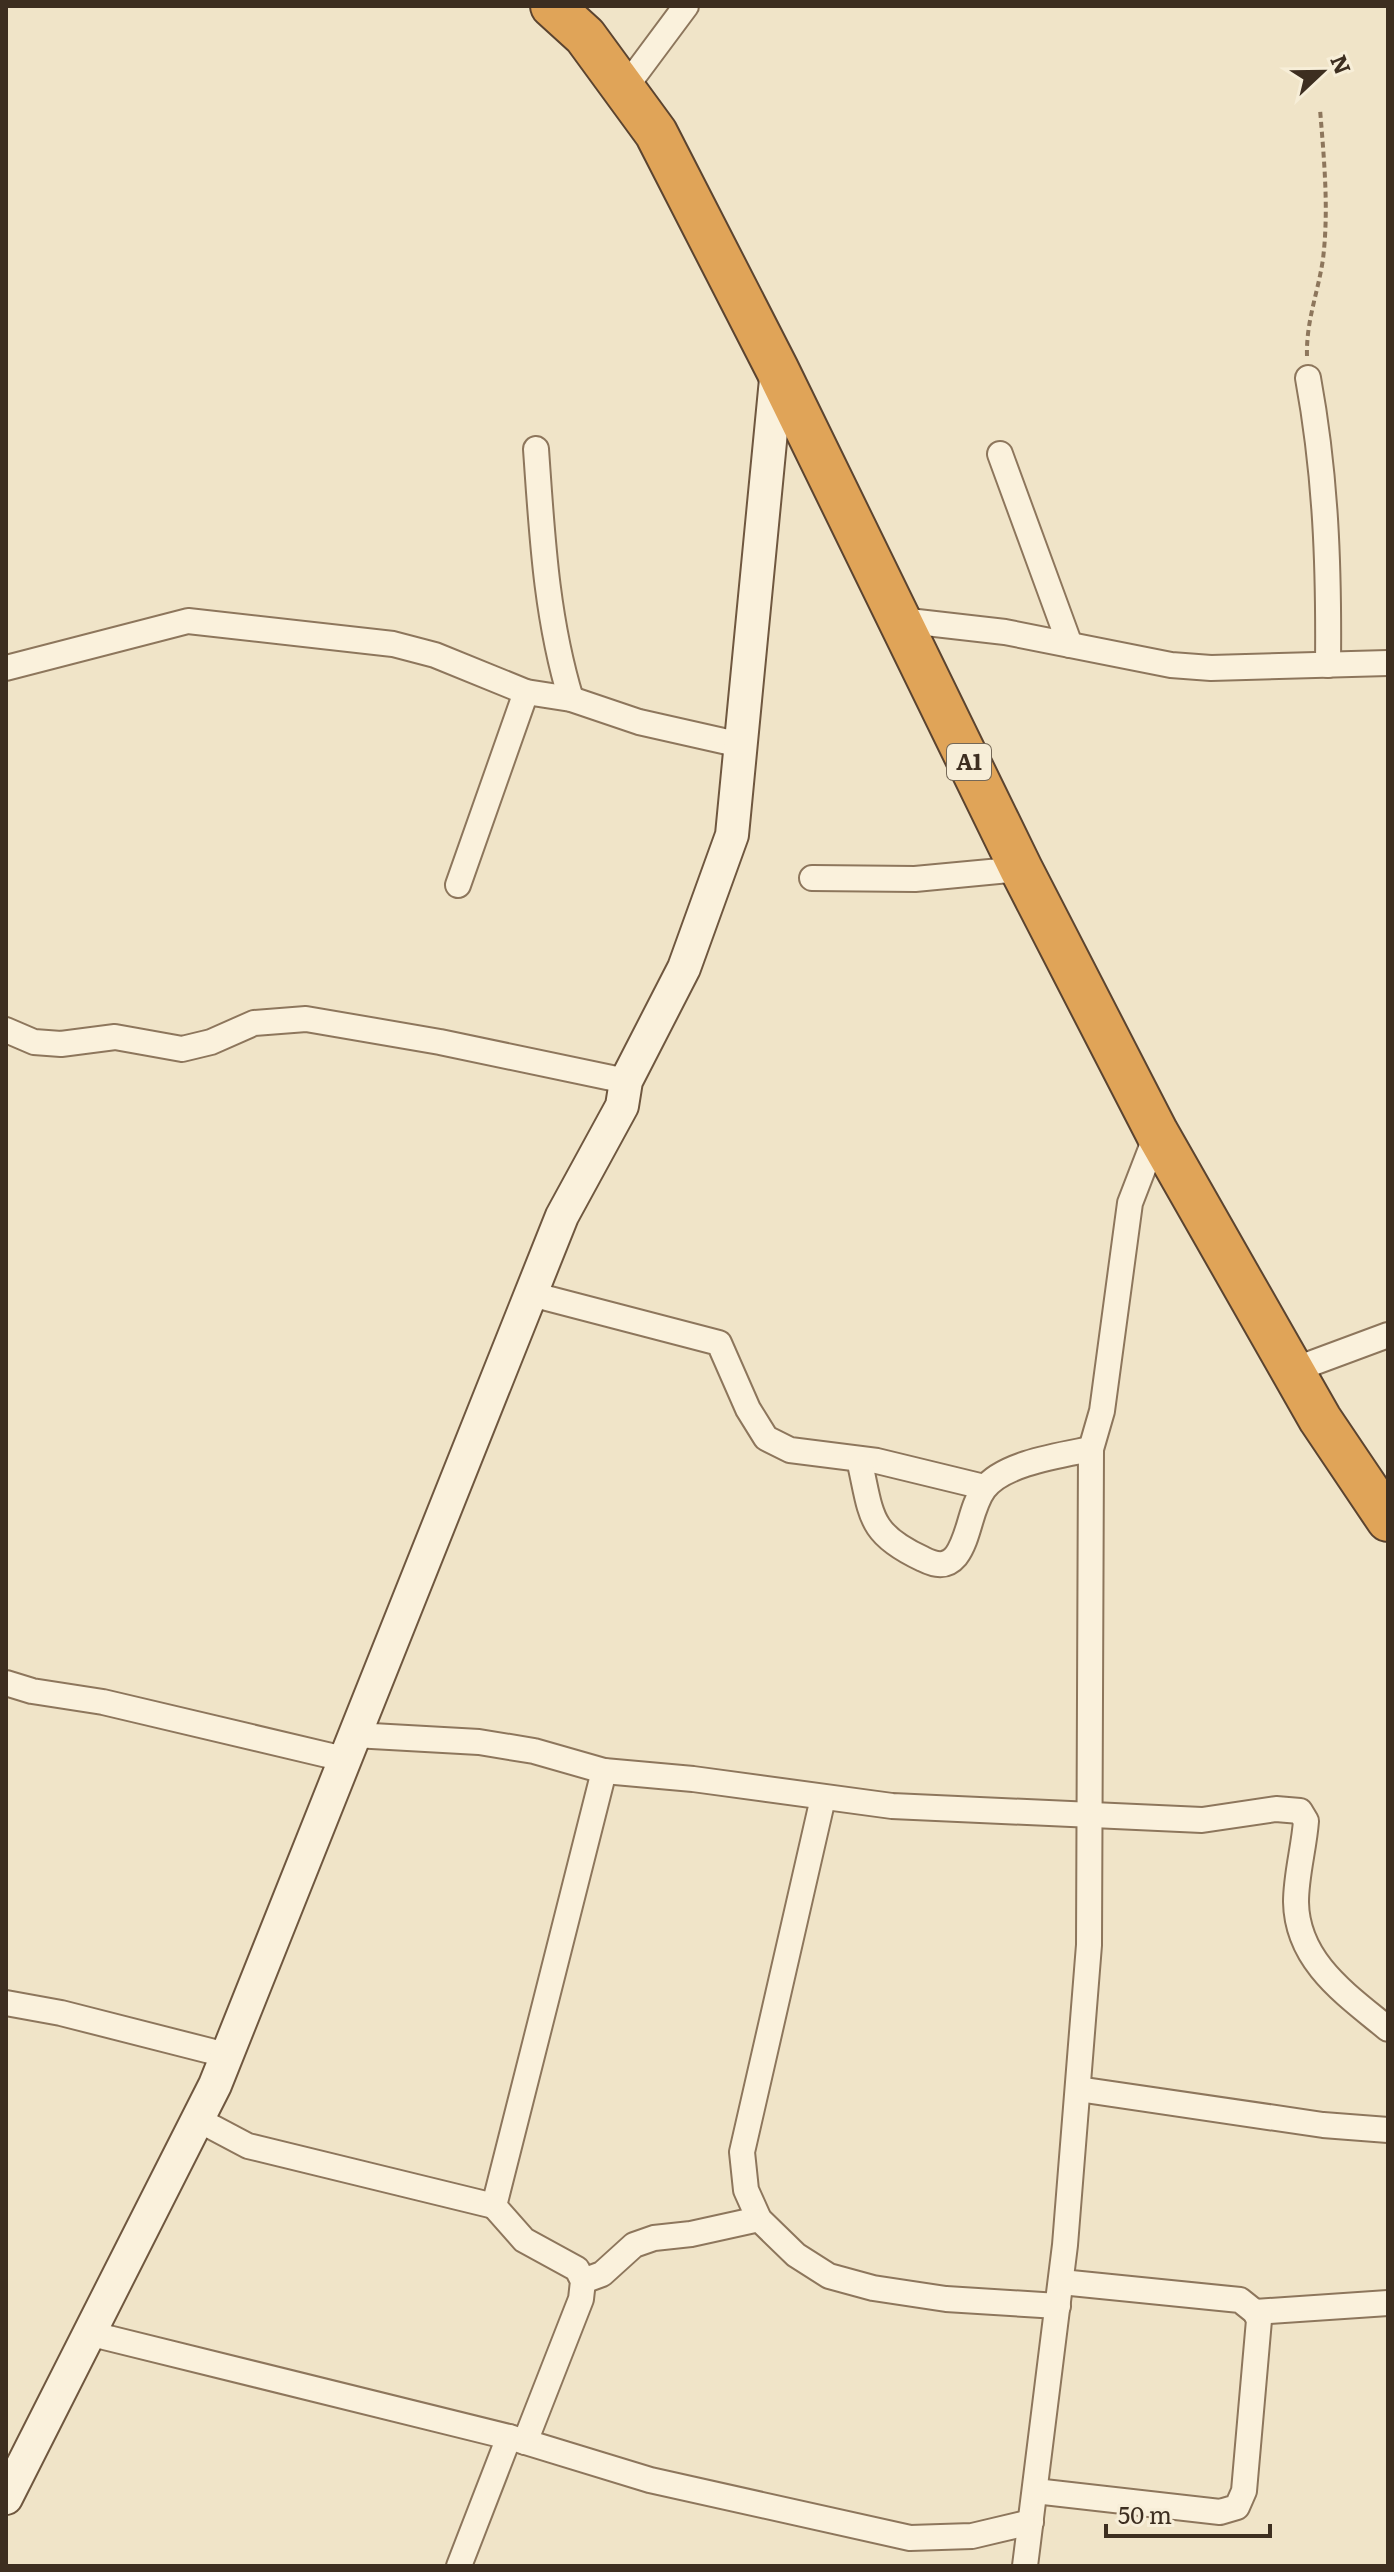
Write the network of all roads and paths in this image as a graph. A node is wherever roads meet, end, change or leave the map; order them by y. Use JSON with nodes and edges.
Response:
{"nodes":[{"id":1,"x":552,"y":6,"type":"edge"},
{"id":2,"x":686,"y":6,"type":"edge"},
{"id":3,"x":625,"y":88,"type":"junction"},
{"id":4,"x":1320,"y":109,"type":"dead end"},
{"id":5,"x":777,"y":369,"type":"junction"},
{"id":6,"x":1308,"y":378,"type":"joint"},
{"id":7,"x":536,"y":449,"type":"dead end"},
{"id":8,"x":1000,"y":454,"type":"dead end"},
{"id":9,"x":900,"y":620,"type":"junction"},
{"id":10,"x":1070,"y":645,"type":"junction"},
{"id":11,"x":1388,"y":663,"type":"edge"},
{"id":12,"x":1328,"y":665,"type":"junction"},
{"id":13,"x":6,"y":668,"type":"edge"},
{"id":14,"x":526,"y":692,"type":"junction"},
{"id":15,"x":571,"y":699,"type":"junction"},
{"id":16,"x":741,"y":745,"type":"junction"},
{"id":17,"x":1021,"y":869,"type":"junction"},
{"id":18,"x":812,"y":878,"type":"dead end"},
{"id":19,"x":458,"y":885,"type":"dead end"},
{"id":20,"x":6,"y":1030,"type":"edge"},
{"id":21,"x":626,"y":1081,"type":"junction"},
{"id":22,"x":1157,"y":1133,"type":"junction"},
{"id":23,"x":531,"y":1294,"type":"junction"},
{"id":24,"x":1388,"y":1335,"type":"edge"},
{"id":25,"x":1291,"y":1371,"type":"junction"},
{"id":26,"x":1091,"y":1449,"type":"junction"},
{"id":27,"x":859,"y":1459,"type":"junction"},
{"id":28,"x":984,"y":1487,"type":"junction"},
{"id":29,"x":1388,"y":1520,"type":"edge"},
{"id":30,"x":6,"y":1683,"type":"edge"},
{"id":31,"x":349,"y":1747,"type":"junction"},
{"id":32,"x":604,"y":1771,"type":"junction"},
{"id":33,"x":823,"y":1798,"type":"junction"},
{"id":34,"x":1091,"y":1816,"type":"junction"},
{"id":35,"x":6,"y":2003,"type":"edge"},
{"id":36,"x":1388,"y":2029,"type":"edge"},
{"id":37,"x":226,"y":2055,"type":"junction"},
{"id":38,"x":1078,"y":2089,"type":"junction"},
{"id":39,"x":197,"y":2119,"type":"junction"},
{"id":40,"x":1388,"y":2130,"type":"edge"},
{"id":41,"x":494,"y":2206,"type":"junction"},
{"id":42,"x":759,"y":2219,"type":"junction"},
{"id":43,"x":583,"y":2281,"type":"junction"},
{"id":44,"x":1061,"y":2282,"type":"junction"},
{"id":45,"x":1388,"y":2303,"type":"edge"},
{"id":46,"x":1058,"y":2306,"type":"junction"},
{"id":47,"x":1255,"y":2312,"type":"junction"},
{"id":48,"x":88,"y":2333,"type":"junction"},
{"id":49,"x":517,"y":2439,"type":"junction"},
{"id":50,"x":1035,"y":2491,"type":"junction"},
{"id":51,"x":6,"y":2498,"type":"edge"},
{"id":52,"x":1031,"y":2522,"type":"junction"},
{"id":53,"x":459,"y":2566,"type":"edge"},
{"id":54,"x":1025,"y":2566,"type":"edge"}],
"edges":[{"from":1,"to":3,"type":"highway","number":"A1"},
{"from":2,"to":3,"type":"street"},
{"from":3,"to":5,"type":"highway","number":"A1"},
{"from":4,"to":6,"type":"path"},
{"from":5,"to":9,"type":"highway","number":"A1"},
{"from":5,"to":16,"type":"street"},
{"from":6,"to":12,"type":"street"},
{"from":7,"to":15,"type":"street"},
{"from":8,"to":10,"type":"street"},
{"from":9,"to":10,"type":"street"},
{"from":9,"to":17,"type":"highway","number":"A1"},
{"from":10,"to":12,"type":"street"},
{"from":11,"to":12,"type":"street"},
{"from":13,"to":14,"type":"street"},
{"from":14,"to":15,"type":"street"},
{"from":14,"to":19,"type":"street"},
{"from":15,"to":16,"type":"street"},
{"from":16,"to":21,"type":"street"},
{"from":17,"to":18,"type":"street"},
{"from":17,"to":22,"type":"highway","number":"A1"},
{"from":20,"to":21,"type":"street"},
{"from":21,"to":23,"type":"street"},
{"from":22,"to":25,"type":"highway","number":"A1"},
{"from":22,"to":26,"type":"street"},
{"from":23,"to":27,"type":"street"},
{"from":23,"to":31,"type":"street"},
{"from":24,"to":25,"type":"street"},
{"from":25,"to":29,"type":"highway","number":"A1"},
{"from":26,"to":28,"type":"street"},
{"from":26,"to":34,"type":"street"},
{"from":27,"to":28,"type":"street"},
{"from":27,"to":28,"type":"street"},
{"from":30,"to":31,"type":"street"},
{"from":31,"to":32,"type":"street"},
{"from":31,"to":37,"type":"street"},
{"from":32,"to":33,"type":"street"},
{"from":32,"to":41,"type":"street"},
{"from":33,"to":34,"type":"street"},
{"from":33,"to":42,"type":"street"},
{"from":34,"to":36,"type":"street"},
{"from":34,"to":38,"type":"street"},
{"from":35,"to":37,"type":"street"},
{"from":37,"to":39,"type":"street"},
{"from":38,"to":40,"type":"street"},
{"from":38,"to":44,"type":"street"},
{"from":39,"to":41,"type":"street"},
{"from":39,"to":48,"type":"street"},
{"from":41,"to":43,"type":"street"},
{"from":42,"to":43,"type":"street"},
{"from":42,"to":46,"type":"street"},
{"from":43,"to":49,"type":"street"},
{"from":44,"to":46,"type":"street"},
{"from":44,"to":47,"type":"street"},
{"from":45,"to":47,"type":"street"},
{"from":46,"to":50,"type":"street"},
{"from":47,"to":50,"type":"street"},
{"from":48,"to":49,"type":"street"},
{"from":48,"to":51,"type":"street"},
{"from":49,"to":52,"type":"street"},
{"from":49,"to":53,"type":"street"},
{"from":50,"to":52,"type":"street"},
{"from":52,"to":54,"type":"street"}]}
